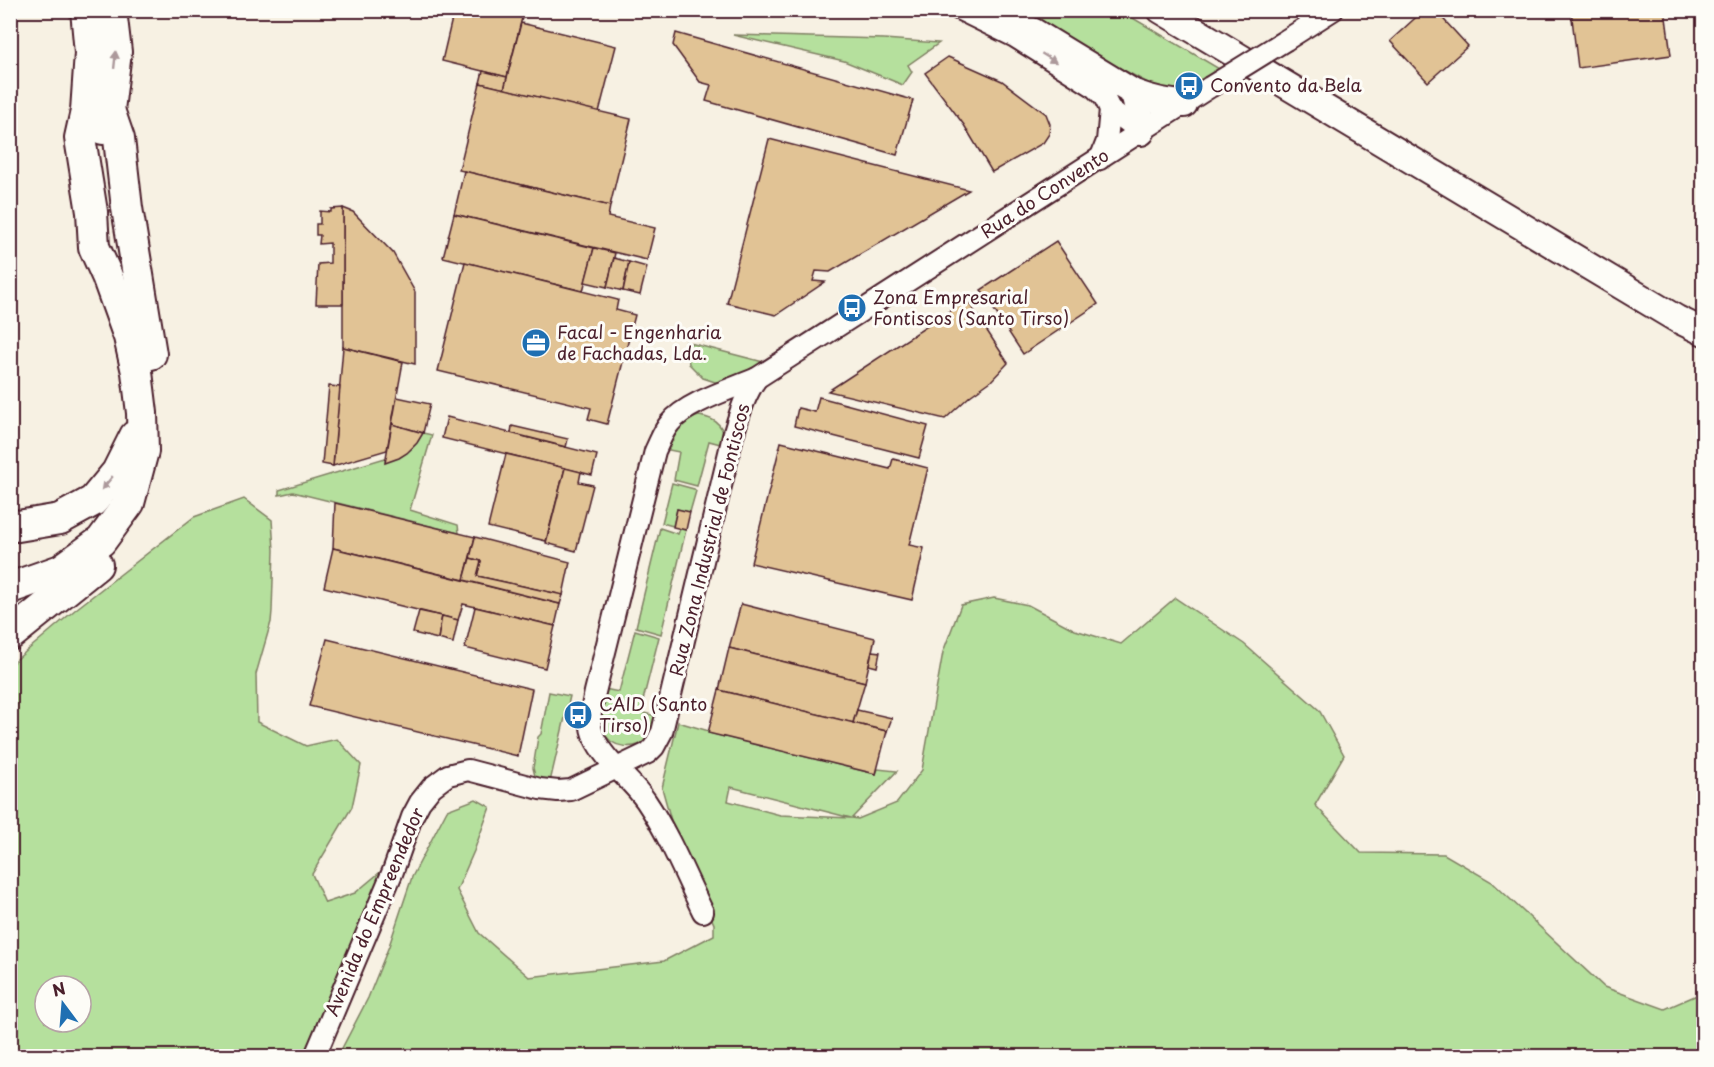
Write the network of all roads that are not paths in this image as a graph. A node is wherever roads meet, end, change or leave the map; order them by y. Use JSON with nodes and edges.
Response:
{"nodes":[{"id":1,"x":74,"y":10,"type":"edge"},
{"id":2,"x":86,"y":10,"type":"edge"},
{"id":3,"x":111,"y":10,"type":"edge"},
{"id":4,"x":960,"y":10,"type":"edge"},
{"id":5,"x":987,"y":10,"type":"edge"},
{"id":6,"x":1161,"y":10,"type":"edge"},
{"id":7,"x":1331,"y":11,"type":"edge"},
{"id":8,"x":90,"y":53,"type":"junction"},
{"id":9,"x":1134,"y":93,"type":"junction"},
{"id":10,"x":1184,"y":104,"type":"junction"},
{"id":11,"x":1110,"y":109,"type":"junction"},
{"id":12,"x":98,"y":110,"type":"junction"},
{"id":13,"x":1141,"y":132,"type":"junction"},
{"id":14,"x":1100,"y":159,"type":"junction"},
{"id":15,"x":1704,"y":332,"type":"edge"},
{"id":16,"x":757,"y":378,"type":"junction"},
{"id":17,"x":142,"y":413,"type":"junction"},
{"id":18,"x":10,"y":524,"type":"edge"},
{"id":19,"x":75,"y":584,"type":"junction"},
{"id":20,"x":10,"y":588,"type":"edge"},
{"id":21,"x":10,"y":601,"type":"edge"},
{"id":22,"x":10,"y":635,"type":"edge"},
{"id":23,"x":618,"y":768,"type":"junction"},
{"id":24,"x":703,"y":912,"type":"dead end"},
{"id":25,"x":315,"y":1056,"type":"edge"}],
"edges":[{"from":1,"to":8,"type":"highway"},
{"from":2,"to":8,"type":"highway"},
{"from":12,"to":3,"type":"highway","one_way":true},
{"from":4,"to":11,"type":"street","one_way":true},
{"from":5,"to":9,"type":"main road"},
{"from":6,"to":15,"type":"main road"},
{"from":7,"to":10,"type":"street","name":"Rua do Convento","bridge":true},
{"from":8,"to":12,"type":"highway"},
{"from":9,"to":10,"type":"main road"},
{"from":9,"to":13,"type":"main road"},
{"from":10,"to":13,"type":"street","name":"Rua do Convento"},
{"from":11,"to":13,"type":"street"},
{"from":11,"to":14,"type":"street"},
{"from":12,"to":17,"type":"highway"},
{"from":12,"to":19,"type":"highway"},
{"from":13,"to":14,"type":"street","name":"Rua do Convento"},
{"from":14,"to":16,"type":"street","name":"Rua do Convento"},
{"from":16,"to":23,"type":"street","name":"Rua Zona Industrial de Fontiscos"},
{"from":16,"to":23,"type":"street","name":"Rua Zona Industrial de Fontiscos"},
{"from":17,"to":18,"type":"highway","one_way":true},
{"from":17,"to":20,"type":"highway"},
{"from":19,"to":21,"type":"highway"},
{"from":19,"to":22,"type":"highway"},
{"from":23,"to":24,"type":"street"},
{"from":23,"to":25,"type":"street","name":"Avenida do Empreendedor"}]}
